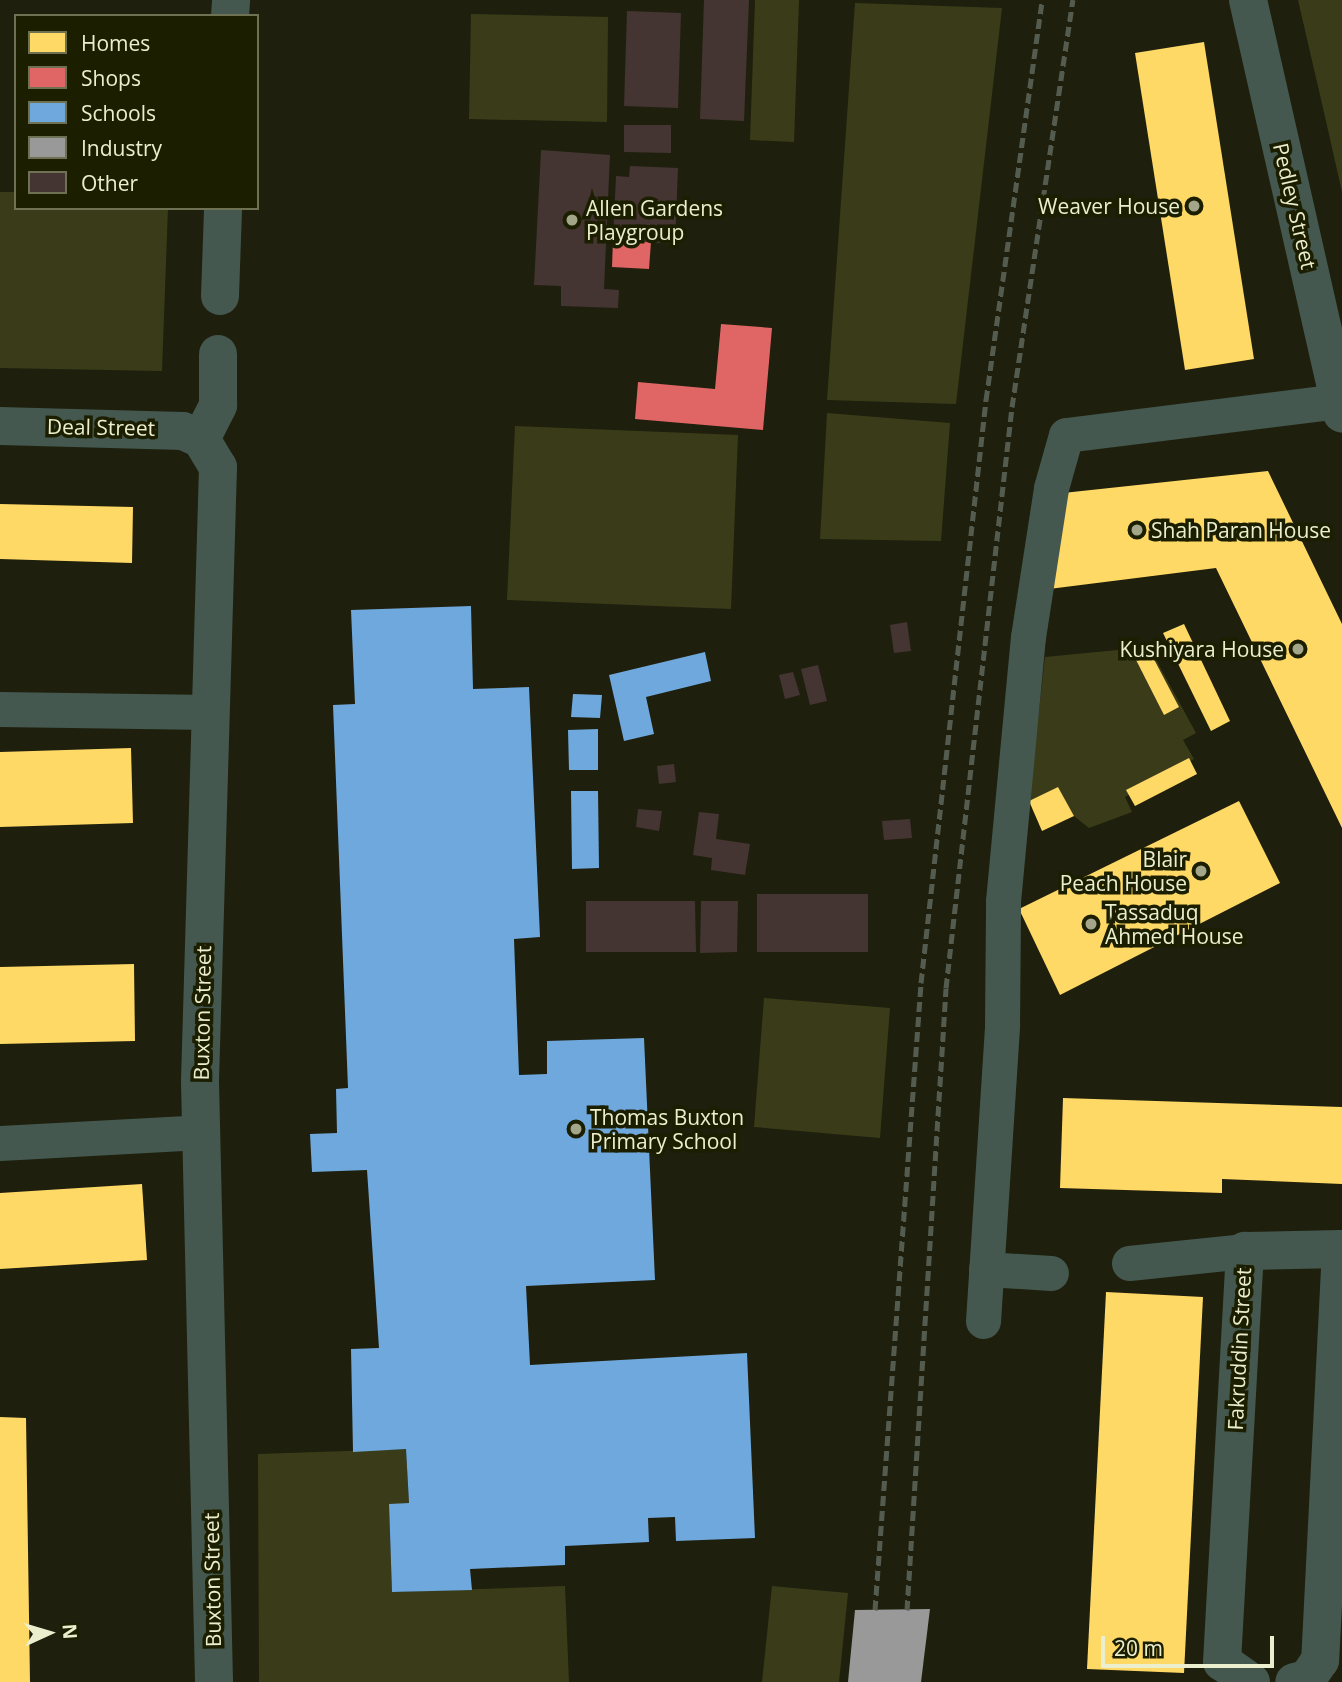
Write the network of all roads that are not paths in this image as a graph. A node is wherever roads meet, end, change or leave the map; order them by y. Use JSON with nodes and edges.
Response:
{"nodes":[{"id":1,"x":1248,"y":0,"type":"edge"},
{"id":2,"x":223,"y":210,"type":"edge"},
{"id":3,"x":220,"y":296,"type":"dead end"},
{"id":4,"x":218,"y":354,"type":"dead end"},
{"id":5,"x":1340,"y":407,"type":"edge"},
{"id":6,"x":0,"y":426,"type":"edge"},
{"id":7,"x":201,"y":439,"type":"junction"},
{"id":8,"x":0,"y":709,"type":"edge"},
{"id":9,"x":210,"y":712,"type":"junction"},
{"id":10,"x":201,"y":1132,"type":"junction"},
{"id":11,"x":0,"y":1143,"type":"edge"},
{"id":12,"x":1341,"y":1249,"type":"edge"},
{"id":13,"x":1245,"y":1251,"type":"junction"},
{"id":14,"x":1129,"y":1263,"type":"dead end"},
{"id":15,"x":986,"y":1269,"type":"junction"},
{"id":16,"x":1051,"y":1273,"type":"dead end"},
{"id":17,"x":983,"y":1321,"type":"dead end"},
{"id":18,"x":214,"y":1682,"type":"edge"},
{"id":19,"x":1251,"y":1682,"type":"edge"},
{"id":20,"x":1294,"y":1682,"type":"edge"}],
"edges":[{"from":1,"to":5,"type":"street","name":"Pedley Street"},
{"from":2,"to":3,"type":"street"},
{"from":4,"to":7,"type":"street"},
{"from":5,"to":15,"type":"lane"},
{"from":6,"to":7,"type":"street","name":"Deal Street"},
{"from":7,"to":9,"type":"street","name":"Buxton Street"},
{"from":8,"to":9,"type":"lane"},
{"from":9,"to":10,"type":"street","name":"Buxton Street"},
{"from":10,"to":11,"type":"lane"},
{"from":10,"to":18,"type":"street","name":"Buxton Street"},
{"from":12,"to":13,"type":"street","name":"Fakruddin Street"},
{"from":12,"to":20,"type":"street","name":"Fakruddin Street"},
{"from":13,"to":14,"type":"lane"},
{"from":13,"to":19,"type":"street","name":"Fakruddin Street"},
{"from":15,"to":16,"type":"lane"},
{"from":15,"to":17,"type":"lane"}]}
